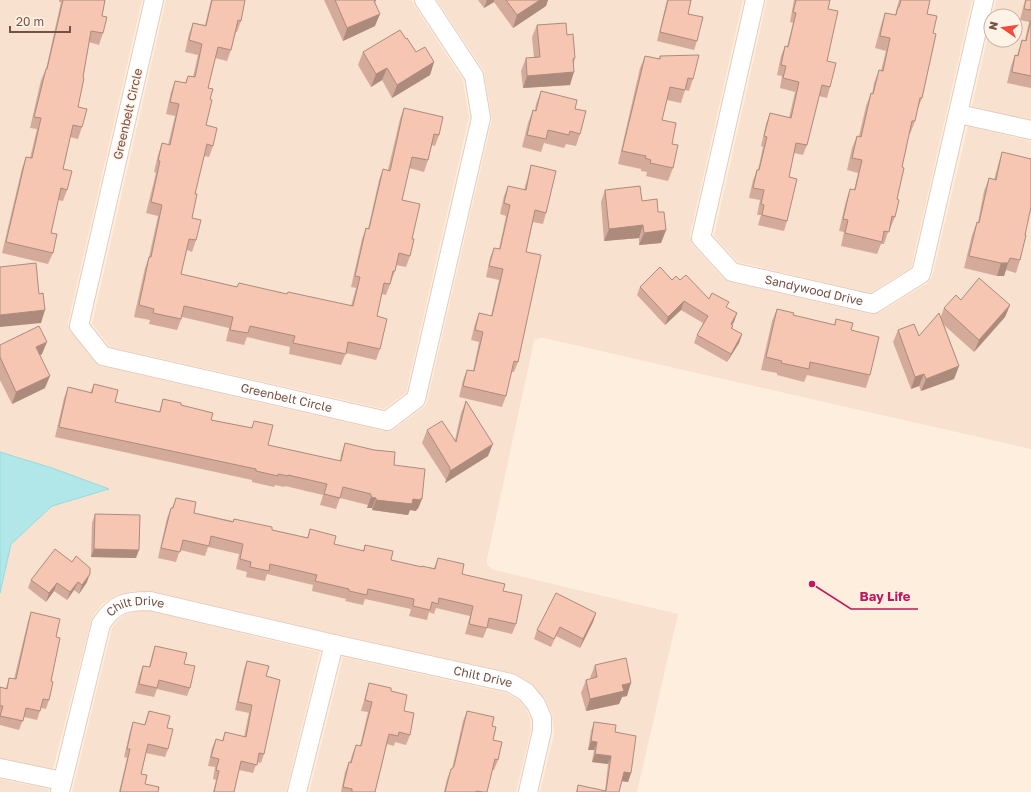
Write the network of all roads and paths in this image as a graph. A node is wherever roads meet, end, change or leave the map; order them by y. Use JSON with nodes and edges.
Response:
{"nodes":[{"id":1,"x":154,"y":0,"type":"edge"},
{"id":2,"x":424,"y":0,"type":"edge"},
{"id":3,"x":755,"y":0,"type":"edge"},
{"id":4,"x":984,"y":0,"type":"edge"},
{"id":5,"x":959,"y":114,"type":"junction"},
{"id":6,"x":1031,"y":130,"type":"edge"},
{"id":7,"x":334,"y":644,"type":"junction"},
{"id":8,"x":0,"y":768,"type":"edge"},
{"id":9,"x":61,"y":787,"type":"edge"},
{"id":10,"x":297,"y":792,"type":"edge"},
{"id":11,"x":528,"y":792,"type":"edge"}],
"edges":[{"from":1,"to":2,"type":"street","name":"Greenbelt Circle"},
{"from":3,"to":5,"type":"street","name":"Sandywood Drive"},
{"from":4,"to":5,"type":"street","name":"Sandywood Drive"},
{"from":5,"to":6,"type":"street"},
{"from":7,"to":9,"type":"street","name":"Chilt Drive"},
{"from":7,"to":10,"type":"street"},
{"from":7,"to":11,"type":"street","name":"Chilt Drive"},
{"from":8,"to":9,"type":"street","name":"Chilt Drive"}]}
